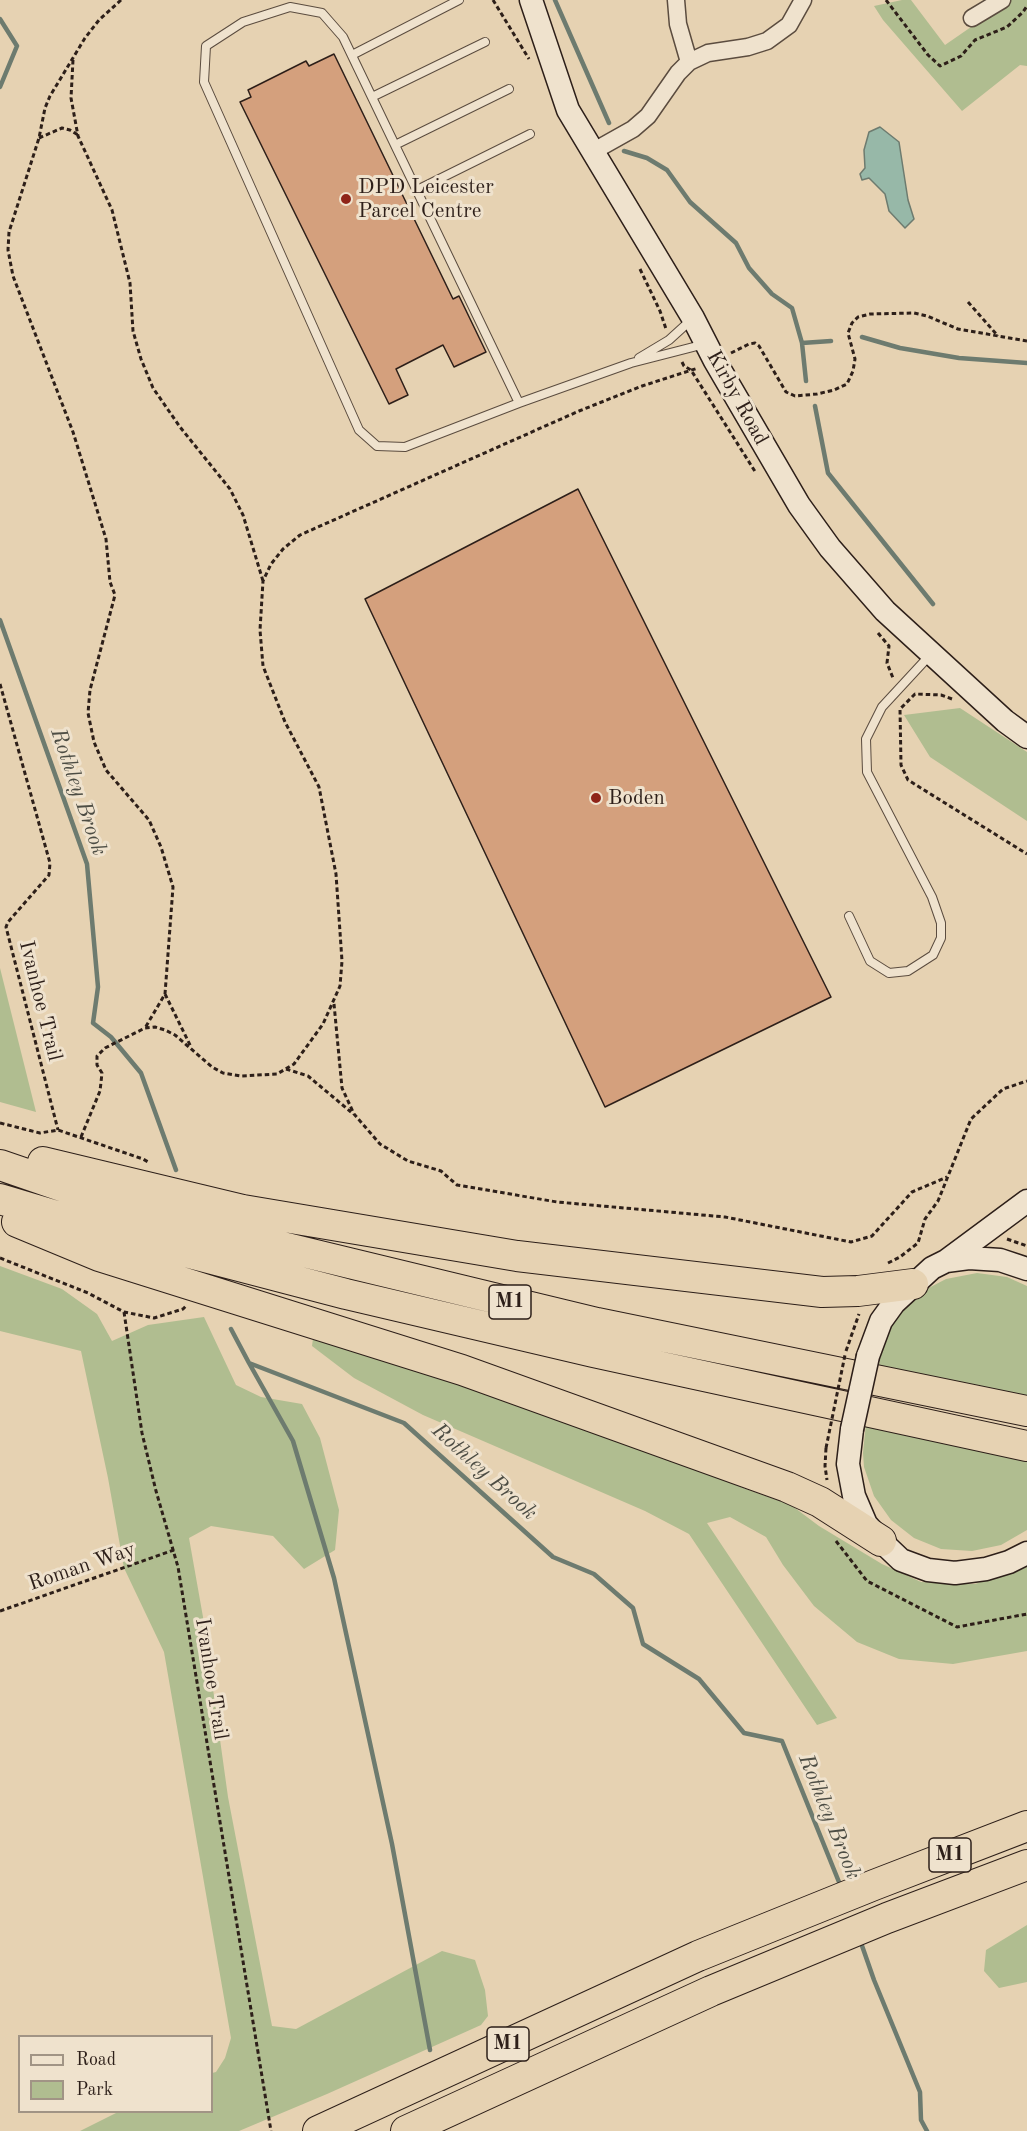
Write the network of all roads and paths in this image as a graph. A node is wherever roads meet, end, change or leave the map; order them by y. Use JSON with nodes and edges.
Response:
{"nodes":[{"id":1,"x":121,"y":0,"type":"edge"},
{"id":2,"x":459,"y":0,"type":"edge"},
{"id":3,"x":531,"y":0,"type":"edge"},
{"id":4,"x":676,"y":0,"type":"edge"},
{"id":5,"x":803,"y":0,"type":"edge"},
{"id":6,"x":886,"y":0,"type":"edge"},
{"id":7,"x":1002,"y":0,"type":"edge"},
{"id":8,"x":1027,"y":6,"type":"edge"},
{"id":9,"x":972,"y":18,"type":"dead end"},
{"id":10,"x":485,"y":42,"type":"dead end"},
{"id":11,"x":352,"y":55,"type":"junction"},
{"id":12,"x":73,"y":59,"type":"junction"},
{"id":13,"x":689,"y":62,"type":"junction"},
{"id":14,"x":509,"y":89,"type":"dead end"},
{"id":15,"x":372,"y":97,"type":"junction"},
{"id":16,"x":530,"y":134,"type":"dead end"},
{"id":17,"x":78,"y":135,"type":"junction"},
{"id":18,"x":39,"y":138,"type":"junction"},
{"id":19,"x":395,"y":145,"type":"junction"},
{"id":20,"x":592,"y":152,"type":"junction"},
{"id":21,"x":417,"y":190,"type":"junction"},
{"id":22,"x":968,"y":302,"type":"dead end"},
{"id":23,"x":693,"y":318,"type":"junction"},
{"id":24,"x":999,"y":337,"type":"junction"},
{"id":25,"x":1027,"y":341,"type":"edge"},
{"id":26,"x":711,"y":352,"type":"junction"},
{"id":27,"x":631,"y":363,"type":"junction"},
{"id":28,"x":519,"y":403,"type":"junction"},
{"id":29,"x":263,"y":581,"type":"junction"},
{"id":30,"x":930,"y":654,"type":"junction"},
{"id":31,"x":0,"y":684,"type":"edge"},
{"id":32,"x":941,"y":695,"type":"dead end"},
{"id":33,"x":1027,"y":737,"type":"edge"},
{"id":34,"x":1027,"y":854,"type":"edge"},
{"id":35,"x":849,"y":916,"type":"dead end"},
{"id":36,"x":165,"y":994,"type":"junction"},
{"id":37,"x":333,"y":1002,"type":"junction"},
{"id":38,"x":145,"y":1028,"type":"junction"},
{"id":39,"x":192,"y":1050,"type":"junction"},
{"id":40,"x":285,"y":1069,"type":"junction"},
{"id":41,"x":1027,"y":1081,"type":"edge"},
{"id":42,"x":354,"y":1114,"type":"junction"},
{"id":43,"x":0,"y":1123,"type":"edge"},
{"id":44,"x":57,"y":1130,"type":"junction"},
{"id":45,"x":81,"y":1137,"type":"junction"},
{"id":46,"x":0,"y":1152,"type":"edge"},
{"id":47,"x":152,"y":1164,"type":"dead end"},
{"id":48,"x":0,"y":1165,"type":"edge"},
{"id":49,"x":947,"y":1177,"type":"junction"},
{"id":50,"x":0,"y":1199,"type":"edge"},
{"id":51,"x":1027,"y":1201,"type":"edge"},
{"id":52,"x":0,"y":1215,"type":"edge"},
{"id":53,"x":918,"y":1243,"type":"dead end"},
{"id":54,"x":0,"y":1258,"type":"edge"},
{"id":55,"x":946,"y":1261,"type":"junction"},
{"id":56,"x":1027,"y":1269,"type":"edge"},
{"id":57,"x":913,"y":1284,"type":"junction"},
{"id":58,"x":189,"y":1302,"type":"dead end"},
{"id":59,"x":124,"y":1312,"type":"junction"},
{"id":60,"x":845,"y":1355,"type":"dead end"},
{"id":61,"x":1027,"y":1411,"type":"edge"},
{"id":62,"x":1027,"y":1446,"type":"edge"},
{"id":63,"x":826,"y":1448,"type":"dead end"},
{"id":64,"x":881,"y":1542,"type":"junction"},
{"id":65,"x":174,"y":1550,"type":"junction"},
{"id":66,"x":1027,"y":1552,"type":"edge"},
{"id":67,"x":0,"y":1611,"type":"edge"},
{"id":68,"x":1027,"y":1826,"type":"edge"},
{"id":69,"x":1027,"y":1865,"type":"edge"},
{"id":70,"x":271,"y":2131,"type":"edge"},
{"id":71,"x":318,"y":2131,"type":"edge"},
{"id":72,"x":406,"y":2131,"type":"edge"}],
"edges":[{"from":1,"to":12,"type":"path"},
{"from":2,"to":11,"type":"lane"},
{"from":3,"to":20,"type":"street","name":"Kirby Road"},
{"from":4,"to":13,"type":"street"},
{"from":5,"to":13,"type":"street"},
{"from":6,"to":8,"type":"path"},
{"from":7,"to":9,"type":"street"},
{"from":10,"to":15,"type":"lane"},
{"from":11,"to":15,"type":"lane"},
{"from":11,"to":28,"type":"lane"},
{"from":12,"to":17,"type":"path"},
{"from":12,"to":18,"type":"path"},
{"from":13,"to":20,"type":"street"},
{"from":14,"to":19,"type":"lane"},
{"from":15,"to":19,"type":"lane"},
{"from":16,"to":21,"type":"lane"},
{"from":17,"to":18,"type":"path"},
{"from":17,"to":29,"type":"path"},
{"from":18,"to":36,"type":"path"},
{"from":19,"to":21,"type":"lane"},
{"from":20,"to":23,"type":"street","name":"Kirby Road"},
{"from":21,"to":28,"type":"lane"},
{"from":22,"to":24,"type":"path"},
{"from":23,"to":26,"type":"street","name":"Kirby Road"},
{"from":23,"to":27,"type":"lane"},
{"from":24,"to":25,"type":"path"},
{"from":24,"to":26,"type":"path"},
{"from":26,"to":27,"type":"lane"},
{"from":26,"to":29,"type":"path"},
{"from":26,"to":30,"type":"street","name":"Kirby Road"},
{"from":27,"to":28,"type":"lane"},
{"from":29,"to":37,"type":"path"},
{"from":30,"to":33,"type":"street","name":"Kirby Road"},
{"from":30,"to":35,"type":"lane"},
{"from":31,"to":44,"type":"path","name":"Ivanhoe Trail"},
{"from":32,"to":34,"type":"path"},
{"from":36,"to":38,"type":"path"},
{"from":36,"to":39,"type":"path"},
{"from":37,"to":40,"type":"path"},
{"from":37,"to":42,"type":"path"},
{"from":38,"to":39,"type":"path"},
{"from":38,"to":45,"type":"path"},
{"from":39,"to":40,"type":"path"},
{"from":40,"to":42,"type":"path"},
{"from":41,"to":49,"type":"path"},
{"from":42,"to":49,"type":"path"},
{"from":43,"to":44,"type":"path"},
{"from":44,"to":45,"type":"path"},
{"from":45,"to":47,"type":"path"},
{"from":46,"to":57,"type":"highway"},
{"from":48,"to":61,"type":"highway","number":"M1"},
{"from":49,"to":53,"type":"path"},
{"from":50,"to":62,"type":"highway","number":"M1"},
{"from":51,"to":55,"type":"street"},
{"from":52,"to":64,"type":"highway"},
{"from":54,"to":59,"type":"path"},
{"from":55,"to":56,"type":"street"},
{"from":55,"to":57,"type":"street"},
{"from":57,"to":64,"type":"street","bridge":true},
{"from":58,"to":59,"type":"path"},
{"from":59,"to":65,"type":"path","name":"Ivanhoe Trail"},
{"from":60,"to":63,"type":"path","bridge":true},
{"from":64,"to":66,"type":"street"},
{"from":65,"to":67,"type":"path","name":"Roman Way"},
{"from":65,"to":70,"type":"path","name":"Ivanhoe Trail"},
{"from":68,"to":71,"type":"highway","number":"M1"},
{"from":69,"to":72,"type":"highway","number":"M1"}]}
